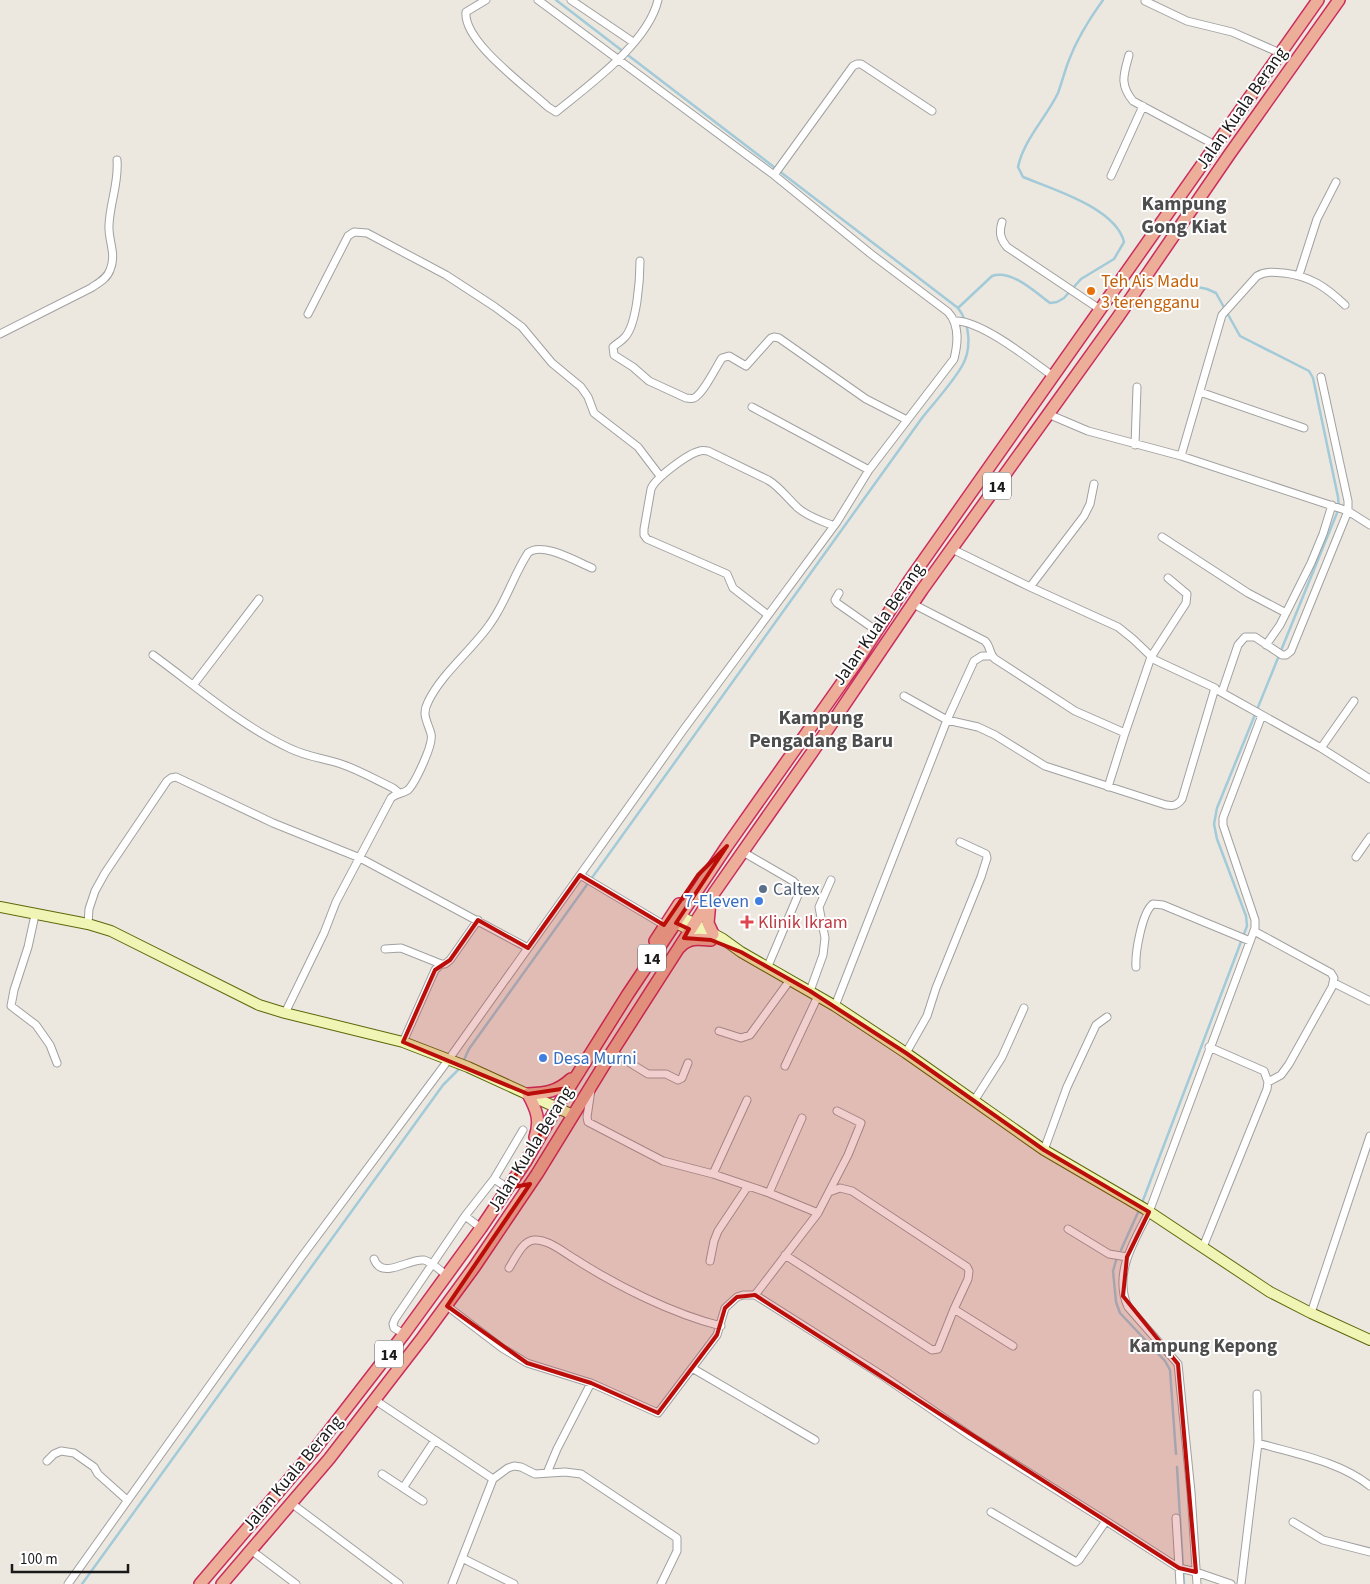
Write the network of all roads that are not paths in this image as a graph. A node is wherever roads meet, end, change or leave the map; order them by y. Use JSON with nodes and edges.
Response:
{"nodes":[{"id":1,"x":486,"y":0,"type":"edge"},
{"id":2,"x":538,"y":0,"type":"edge"},
{"id":3,"x":572,"y":0,"type":"edge"},
{"id":4,"x":658,"y":0,"type":"edge"},
{"id":5,"x":1318,"y":0,"type":"edge"},
{"id":6,"x":1339,"y":0,"type":"edge"},
{"id":7,"x":1145,"y":1,"type":"edge"},
{"id":8,"x":631,"y":45,"type":"junction"},
{"id":9,"x":1303,"y":51,"type":"junction"},
{"id":10,"x":1280,"y":53,"type":"junction"},
{"id":11,"x":1129,"y":55,"type":"dead end"},
{"id":12,"x":621,"y":58,"type":"junction"},
{"id":13,"x":1143,"y":106,"type":"junction"},
{"id":14,"x":932,"y":112,"type":"dead end"},
{"id":15,"x":1215,"y":145,"type":"junction"},
{"id":16,"x":117,"y":160,"type":"dead end"},
{"id":17,"x":775,"y":173,"type":"junction"},
{"id":18,"x":1111,"y":176,"type":"dead end"},
{"id":19,"x":1336,"y":182,"type":"dead end"},
{"id":20,"x":1002,"y":222,"type":"dead end"},
{"id":21,"x":640,"y":261,"type":"dead end"},
{"id":22,"x":1299,"y":275,"type":"junction"},
{"id":23,"x":1345,"y":305,"type":"dead end"},
{"id":24,"x":1101,"y":310,"type":"junction"},
{"id":25,"x":308,"y":314,"type":"dead end"},
{"id":26,"x":957,"y":321,"type":"junction"},
{"id":27,"x":0,"y":334,"type":"edge"},
{"id":28,"x":1054,"y":376,"type":"junction"},
{"id":29,"x":1321,"y":376,"type":"dead end"},
{"id":30,"x":1137,"y":387,"type":"dead end"},
{"id":31,"x":1200,"y":392,"type":"junction"},
{"id":32,"x":752,"y":407,"type":"dead end"},
{"id":33,"x":1048,"y":414,"type":"junction"},
{"id":34,"x":908,"y":420,"type":"junction"},
{"id":35,"x":1304,"y":428,"type":"dead end"},
{"id":36,"x":1135,"y":445,"type":"junction"},
{"id":37,"x":1181,"y":456,"type":"junction"},
{"id":38,"x":868,"y":470,"type":"junction"},
{"id":39,"x":660,"y":476,"type":"junction"},
{"id":40,"x":1094,"y":484,"type":"dead end"},
{"id":41,"x":1333,"y":505,"type":"junction"},
{"id":42,"x":1346,"y":510,"type":"junction"},
{"id":43,"x":1370,"y":525,"type":"edge"},
{"id":44,"x":834,"y":526,"type":"junction"},
{"id":45,"x":1162,"y":537,"type":"dead end"},
{"id":46,"x":952,"y":549,"type":"junction"},
{"id":47,"x":592,"y":568,"type":"dead end"},
{"id":48,"x":1168,"y":578,"type":"dead end"},
{"id":49,"x":1030,"y":588,"type":"junction"},
{"id":50,"x":839,"y":593,"type":"dead end"},
{"id":51,"x":259,"y":599,"type":"dead end"},
{"id":52,"x":912,"y":604,"type":"junction"},
{"id":53,"x":1286,"y":613,"type":"junction"},
{"id":54,"x":768,"y":615,"type":"junction"},
{"id":55,"x":877,"y":631,"type":"junction"},
{"id":56,"x":1266,"y":644,"type":"junction"},
{"id":57,"x":153,"y":655,"type":"dead end"},
{"id":58,"x":992,"y":656,"type":"junction"},
{"id":59,"x":1151,"y":657,"type":"junction"},
{"id":60,"x":194,"y":684,"type":"junction"},
{"id":61,"x":1218,"y":690,"type":"junction"},
{"id":62,"x":904,"y":696,"type":"dead end"},
{"id":63,"x":1354,"y":700,"type":"dead end"},
{"id":64,"x":1258,"y":713,"type":"junction"},
{"id":65,"x":947,"y":720,"type":"junction"},
{"id":66,"x":1124,"y":733,"type":"junction"},
{"id":67,"x":1321,"y":748,"type":"junction"},
{"id":68,"x":1370,"y":780,"type":"edge"},
{"id":69,"x":1108,"y":787,"type":"junction"},
{"id":70,"x":399,"y":793,"type":"junction"},
{"id":71,"x":1370,"y":837,"type":"edge"},
{"id":72,"x":960,"y":842,"type":"dead end"},
{"id":73,"x":727,"y":846,"type":"junction"},
{"id":74,"x":743,"y":852,"type":"junction"},
{"id":75,"x":1356,"y":857,"type":"dead end"},
{"id":76,"x":360,"y":858,"type":"junction"},
{"id":77,"x":582,"y":876,"type":"junction"},
{"id":78,"x":830,"y":880,"type":"dead end"},
{"id":79,"x":714,"y":893,"type":"junction"},
{"id":80,"x":0,"y":907,"type":"edge"},
{"id":81,"x":35,"y":915,"type":"junction"},
{"id":82,"x":478,"y":920,"type":"junction"},
{"id":83,"x":673,"y":921,"type":"junction"},
{"id":84,"x":88,"y":924,"type":"junction"},
{"id":85,"x":691,"y":926,"type":"junction"},
{"id":86,"x":1254,"y":931,"type":"junction"},
{"id":87,"x":712,"y":937,"type":"junction"},
{"id":88,"x":1248,"y":940,"type":"junction"},
{"id":89,"x":528,"y":948,"type":"junction"},
{"id":90,"x":385,"y":949,"type":"dead end"},
{"id":91,"x":677,"y":950,"type":"junction"},
{"id":92,"x":441,"y":964,"type":"junction"},
{"id":93,"x":768,"y":966,"type":"junction"},
{"id":94,"x":1136,"y":966,"type":"dead end"},
{"id":95,"x":790,"y":980,"type":"junction"},
{"id":96,"x":1334,"y":983,"type":"junction"},
{"id":97,"x":814,"y":994,"type":"junction"},
{"id":98,"x":1370,"y":1002,"type":"edge"},
{"id":99,"x":835,"y":1006,"type":"junction"},
{"id":100,"x":1024,"y":1008,"type":"dead end"},
{"id":101,"x":285,"y":1013,"type":"junction"},
{"id":102,"x":1107,"y":1017,"type":"dead end"},
{"id":103,"x":719,"y":1030,"type":"dead end"},
{"id":104,"x":403,"y":1042,"type":"junction"},
{"id":105,"x":1209,"y":1047,"type":"junction"},
{"id":106,"x":612,"y":1052,"type":"junction"},
{"id":107,"x":906,"y":1052,"type":"junction"},
{"id":108,"x":590,"y":1056,"type":"junction"},
{"id":109,"x":451,"y":1060,"type":"junction"},
{"id":110,"x":57,"y":1063,"type":"dead end"},
{"id":111,"x":688,"y":1063,"type":"dead end"},
{"id":112,"x":785,"y":1066,"type":"dead end"},
{"id":113,"x":1268,"y":1082,"type":"junction"},
{"id":114,"x":592,"y":1084,"type":"junction"},
{"id":115,"x":528,"y":1094,"type":"junction"},
{"id":116,"x":747,"y":1100,"type":"dead end"},
{"id":117,"x":974,"y":1101,"type":"junction"},
{"id":118,"x":557,"y":1107,"type":"junction"},
{"id":119,"x":837,"y":1111,"type":"dead end"},
{"id":120,"x":573,"y":1114,"type":"junction"},
{"id":121,"x":802,"y":1118,"type":"dead end"},
{"id":122,"x":523,"y":1130,"type":"dead end"},
{"id":123,"x":1370,"y":1136,"type":"edge"},
{"id":124,"x":1368,"y":1146,"type":"edge"},
{"id":125,"x":1044,"y":1150,"type":"junction"},
{"id":126,"x":526,"y":1161,"type":"junction"},
{"id":127,"x":537,"y":1174,"type":"junction"},
{"id":128,"x":713,"y":1174,"type":"junction"},
{"id":129,"x":494,"y":1179,"type":"junction"},
{"id":130,"x":748,"y":1186,"type":"junction"},
{"id":131,"x":508,"y":1188,"type":"junction"},
{"id":132,"x":829,"y":1192,"type":"junction"},
{"id":133,"x":768,"y":1193,"type":"junction"},
{"id":134,"x":1147,"y":1211,"type":"junction"},
{"id":135,"x":818,"y":1213,"type":"junction"},
{"id":136,"x":465,"y":1216,"type":"junction"},
{"id":137,"x":481,"y":1228,"type":"junction"},
{"id":138,"x":1068,"y":1229,"type":"dead end"},
{"id":139,"x":1203,"y":1247,"type":"junction"},
{"id":140,"x":785,"y":1255,"type":"junction"},
{"id":141,"x":1127,"y":1257,"type":"junction"},
{"id":142,"x":374,"y":1259,"type":"dead end"},
{"id":143,"x":710,"y":1261,"type":"dead end"},
{"id":144,"x":433,"y":1265,"type":"junction"},
{"id":145,"x":509,"y":1268,"type":"dead end"},
{"id":146,"x":447,"y":1276,"type":"junction"},
{"id":147,"x":755,"y":1295,"type":"junction"},
{"id":148,"x":447,"y":1306,"type":"junction"},
{"id":149,"x":954,"y":1309,"type":"junction"},
{"id":150,"x":1311,"y":1313,"type":"junction"},
{"id":151,"x":720,"y":1326,"type":"junction"},
{"id":152,"x":404,"y":1334,"type":"junction"},
{"id":153,"x":1370,"y":1340,"type":"edge"},
{"id":154,"x":1013,"y":1346,"type":"dead end"},
{"id":155,"x":692,"y":1368,"type":"junction"},
{"id":156,"x":591,"y":1383,"type":"junction"},
{"id":157,"x":1257,"y":1394,"type":"dead end"},
{"id":158,"x":375,"y":1400,"type":"junction"},
{"id":159,"x":435,"y":1440,"type":"junction"},
{"id":160,"x":815,"y":1440,"type":"dead end"},
{"id":161,"x":1258,"y":1443,"type":"junction"},
{"id":162,"x":47,"y":1461,"type":"dead end"},
{"id":163,"x":547,"y":1473,"type":"junction"},
{"id":164,"x":382,"y":1474,"type":"dead end"},
{"id":165,"x":494,"y":1480,"type":"junction"},
{"id":166,"x":1370,"y":1486,"type":"edge"},
{"id":167,"x":404,"y":1488,"type":"junction"},
{"id":168,"x":127,"y":1500,"type":"junction"},
{"id":169,"x":423,"y":1501,"type":"dead end"},
{"id":170,"x":291,"y":1503,"type":"junction"},
{"id":171,"x":991,"y":1512,"type":"dead end"},
{"id":172,"x":1176,"y":1518,"type":"dead end"},
{"id":173,"x":1106,"y":1520,"type":"junction"},
{"id":174,"x":1293,"y":1522,"type":"dead end"},
{"id":175,"x":251,"y":1550,"type":"junction"},
{"id":176,"x":1370,"y":1552,"type":"edge"},
{"id":177,"x":462,"y":1558,"type":"junction"},
{"id":178,"x":1180,"y":1568,"type":"junction"},
{"id":179,"x":1195,"y":1572,"type":"junction"},
{"id":180,"x":68,"y":1584,"type":"edge"},
{"id":181,"x":200,"y":1584,"type":"edge"},
{"id":182,"x":222,"y":1584,"type":"edge"},
{"id":183,"x":296,"y":1584,"type":"edge"},
{"id":184,"x":399,"y":1584,"type":"edge"},
{"id":185,"x":452,"y":1584,"type":"edge"},
{"id":186,"x":514,"y":1584,"type":"edge"},
{"id":187,"x":661,"y":1584,"type":"edge"},
{"id":188,"x":1180,"y":1584,"type":"edge"},
{"id":189,"x":1197,"y":1584,"type":"edge"},
{"id":190,"x":1231,"y":1584,"type":"edge"},
{"id":191,"x":1241,"y":1584,"type":"edge"}],
"edges":[{"from":1,"to":12,"type":"street"},
{"from":2,"to":12,"type":"street"},
{"from":3,"to":8,"type":"street"},
{"from":4,"to":8,"type":"street"},
{"from":5,"to":10,"type":"highway","name":"Jalan Kuala Berang","number":"14"},
{"from":6,"to":9,"type":"highway","name":"Jalan Kuala Berang","number":"14"},
{"from":7,"to":10,"type":"street"},
{"from":8,"to":12,"type":"street"},
{"from":9,"to":10,"type":"highway"},
{"from":9,"to":33,"type":"highway","name":"Jalan Kuala Berang","number":"14"},
{"from":10,"to":15,"type":"highway","name":"Jalan Kuala Berang","number":"14"},
{"from":11,"to":13,"type":"street"},
{"from":12,"to":17,"type":"street"},
{"from":13,"to":15,"type":"street"},
{"from":13,"to":18,"type":"street"},
{"from":14,"to":17,"type":"street"},
{"from":15,"to":24,"type":"highway","name":"Jalan Kuala Berang","number":"14"},
{"from":16,"to":27,"type":"street"},
{"from":17,"to":26,"type":"street"},
{"from":19,"to":22,"type":"street"},
{"from":20,"to":24,"type":"street"},
{"from":21,"to":34,"type":"street"},
{"from":22,"to":23,"type":"street"},
{"from":22,"to":31,"type":"street"},
{"from":24,"to":28,"type":"highway","name":"Jalan Kuala Berang","number":"14"},
{"from":25,"to":39,"type":"street"},
{"from":26,"to":28,"type":"street"},
{"from":26,"to":34,"type":"street"},
{"from":28,"to":55,"type":"highway","name":"Jalan Kuala Berang","number":"14"},
{"from":29,"to":42,"type":"street"},
{"from":30,"to":36,"type":"street"},
{"from":31,"to":35,"type":"street"},
{"from":31,"to":37,"type":"street"},
{"from":32,"to":38,"type":"street"},
{"from":33,"to":36,"type":"street"},
{"from":33,"to":46,"type":"highway","name":"Jalan Kuala Berang","number":"14"},
{"from":34,"to":38,"type":"street"},
{"from":36,"to":37,"type":"street"},
{"from":37,"to":41,"type":"street"},
{"from":38,"to":44,"type":"street"},
{"from":39,"to":44,"type":"street"},
{"from":39,"to":54,"type":"street"},
{"from":40,"to":49,"type":"street"},
{"from":41,"to":42,"type":"street"},
{"from":41,"to":53,"type":"street"},
{"from":42,"to":43,"type":"street"},
{"from":42,"to":56,"type":"street"},
{"from":44,"to":54,"type":"street"},
{"from":45,"to":53,"type":"street"},
{"from":46,"to":49,"type":"street"},
{"from":46,"to":52,"type":"highway","name":"Jalan Kuala Berang","number":"14"},
{"from":47,"to":70,"type":"street"},
{"from":48,"to":59,"type":"street"},
{"from":49,"to":59,"type":"street"},
{"from":50,"to":55,"type":"street"},
{"from":51,"to":60,"type":"street"},
{"from":52,"to":58,"type":"street"},
{"from":52,"to":74,"type":"highway","name":"Jalan Kuala Berang","number":"14"},
{"from":53,"to":56,"type":"street"},
{"from":54,"to":77,"type":"street"},
{"from":55,"to":73,"type":"highway","name":"Jalan Kuala Berang","number":"14"},
{"from":56,"to":61,"type":"street"},
{"from":57,"to":60,"type":"street"},
{"from":58,"to":65,"type":"street"},
{"from":58,"to":66,"type":"street"},
{"from":59,"to":61,"type":"street"},
{"from":59,"to":66,"type":"street"},
{"from":60,"to":70,"type":"street"},
{"from":61,"to":64,"type":"street"},
{"from":61,"to":69,"type":"street"},
{"from":62,"to":65,"type":"street"},
{"from":63,"to":67,"type":"street"},
{"from":64,"to":67,"type":"street"},
{"from":64,"to":86,"type":"street"},
{"from":65,"to":69,"type":"street"},
{"from":65,"to":99,"type":"street"},
{"from":66,"to":69,"type":"street"},
{"from":67,"to":68,"type":"street"},
{"from":70,"to":76,"type":"street"},
{"from":71,"to":75,"type":"street"},
{"from":72,"to":107,"type":"street"},
{"from":73,"to":83,"type":"highway","name":"Jalan Kuala Berang","number":"14"},
{"from":73,"to":83,"type":"highway","name":"Jalan Kuala Berang","number":"14"},
{"from":74,"to":79,"type":"highway","name":"Jalan Kuala Berang","number":"14"},
{"from":74,"to":93,"type":"street"},
{"from":76,"to":82,"type":"street"},
{"from":76,"to":84,"type":"street"},
{"from":76,"to":101,"type":"street"},
{"from":77,"to":83,"type":"street"},
{"from":77,"to":89,"type":"street"},
{"from":78,"to":97,"type":"street"},
{"from":79,"to":85,"type":"highway","name":"Jalan Kuala Berang","number":"14"},
{"from":79,"to":87,"type":"highway"},
{"from":80,"to":81,"type":"main road"},
{"from":81,"to":84,"type":"main road"},
{"from":81,"to":110,"type":"street"},
{"from":82,"to":89,"type":"street"},
{"from":82,"to":92,"type":"street"},
{"from":83,"to":85,"type":"main road"},
{"from":83,"to":108,"type":"highway","name":"Jalan Kuala Berang","number":"14"},
{"from":84,"to":101,"type":"main road"},
{"from":85,"to":87,"type":"main road"},
{"from":85,"to":91,"type":"highway","name":"Jalan Kuala Berang","number":"14"},
{"from":86,"to":88,"type":"street"},
{"from":86,"to":96,"type":"street"},
{"from":87,"to":91,"type":"highway"},
{"from":87,"to":93,"type":"main road"},
{"from":88,"to":94,"type":"street"},
{"from":88,"to":105,"type":"street"},
{"from":89,"to":109,"type":"street"},
{"from":90,"to":92,"type":"street"},
{"from":91,"to":106,"type":"highway","name":"Jalan Kuala Berang","number":"14"},
{"from":92,"to":104,"type":"street"},
{"from":93,"to":95,"type":"main road"},
{"from":95,"to":97,"type":"main road"},
{"from":95,"to":103,"type":"street"},
{"from":96,"to":98,"type":"street"},
{"from":96,"to":113,"type":"street"},
{"from":97,"to":99,"type":"main road"},
{"from":97,"to":112,"type":"street"},
{"from":99,"to":107,"type":"main road"},
{"from":100,"to":117,"type":"street"},
{"from":101,"to":104,"type":"main road"},
{"from":102,"to":125,"type":"street"},
{"from":104,"to":109,"type":"main road"},
{"from":105,"to":113,"type":"street"},
{"from":105,"to":134,"type":"street"},
{"from":106,"to":111,"type":"street"},
{"from":106,"to":114,"type":"highway","name":"Jalan Kuala Berang","number":"14"},
{"from":107,"to":117,"type":"main road"},
{"from":108,"to":115,"type":"highway"},
{"from":108,"to":118,"type":"highway","name":"Jalan Kuala Berang","number":"14"},
{"from":109,"to":115,"type":"main road"},
{"from":109,"to":168,"type":"street"},
{"from":113,"to":139,"type":"street"},
{"from":114,"to":120,"type":"highway","name":"Jalan Kuala Berang","number":"14"},
{"from":114,"to":128,"type":"street"},
{"from":115,"to":118,"type":"main road"},
{"from":115,"to":126,"type":"highway"},
{"from":116,"to":128,"type":"street"},
{"from":117,"to":125,"type":"main road"},
{"from":118,"to":120,"type":"main road"},
{"from":118,"to":126,"type":"highway","name":"Jalan Kuala Berang","number":"14"},
{"from":119,"to":132,"type":"street"},
{"from":120,"to":127,"type":"highway","name":"Jalan Kuala Berang","number":"14"},
{"from":121,"to":133,"type":"street"},
{"from":122,"to":129,"type":"street"},
{"from":123,"to":124,"type":"street"},
{"from":124,"to":150,"type":"street"},
{"from":125,"to":134,"type":"main road"},
{"from":126,"to":131,"type":"highway","name":"Jalan Kuala Berang","number":"14"},
{"from":127,"to":131,"type":"highway"},
{"from":127,"to":148,"type":"highway","name":"Jalan Kuala Berang","number":"14"},
{"from":128,"to":130,"type":"street"},
{"from":129,"to":131,"type":"street"},
{"from":129,"to":136,"type":"street"},
{"from":130,"to":133,"type":"street"},
{"from":130,"to":143,"type":"street"},
{"from":131,"to":137,"type":"highway","name":"Jalan Kuala Berang","number":"14"},
{"from":132,"to":135,"type":"street"},
{"from":132,"to":149,"type":"street"},
{"from":133,"to":135,"type":"street"},
{"from":134,"to":139,"type":"main road"},
{"from":134,"to":141,"type":"street"},
{"from":135,"to":140,"type":"street"},
{"from":136,"to":137,"type":"street"},
{"from":136,"to":144,"type":"street"},
{"from":137,"to":146,"type":"highway","name":"Jalan Kuala Berang","number":"14"},
{"from":138,"to":141,"type":"street"},
{"from":139,"to":150,"type":"main road"},
{"from":140,"to":147,"type":"street"},
{"from":140,"to":149,"type":"street"},
{"from":141,"to":179,"type":"street"},
{"from":142,"to":144,"type":"street"},
{"from":144,"to":146,"type":"street"},
{"from":144,"to":152,"type":"street"},
{"from":145,"to":151,"type":"street"},
{"from":146,"to":152,"type":"highway","name":"Jalan Kuala Berang","number":"14"},
{"from":147,"to":151,"type":"street"},
{"from":147,"to":173,"type":"street"},
{"from":148,"to":156,"type":"street"},
{"from":148,"to":158,"type":"highway","name":"Jalan Kuala Berang","number":"14"},
{"from":149,"to":154,"type":"street"},
{"from":150,"to":153,"type":"main road"},
{"from":151,"to":155,"type":"street"},
{"from":152,"to":181,"type":"highway","name":"Jalan Kuala Berang","number":"14"},
{"from":155,"to":156,"type":"street"},
{"from":155,"to":160,"type":"street"},
{"from":156,"to":163,"type":"street"},
{"from":157,"to":161,"type":"street"},
{"from":158,"to":159,"type":"street"},
{"from":158,"to":170,"type":"highway","name":"Jalan Kuala Berang","number":"14"},
{"from":159,"to":165,"type":"street"},
{"from":159,"to":167,"type":"street"},
{"from":161,"to":166,"type":"street"},
{"from":161,"to":191,"type":"street"},
{"from":162,"to":168,"type":"street"},
{"from":163,"to":165,"type":"street"},
{"from":163,"to":187,"type":"street"},
{"from":164,"to":167,"type":"street"},
{"from":165,"to":177,"type":"street"},
{"from":167,"to":169,"type":"street"},
{"from":168,"to":180,"type":"street"},
{"from":170,"to":175,"type":"highway","name":"Jalan Kuala Berang","number":"14"},
{"from":170,"to":184,"type":"street"},
{"from":171,"to":173,"type":"street"},
{"from":172,"to":178,"type":"street"},
{"from":173,"to":178,"type":"street"},
{"from":174,"to":176,"type":"street"},
{"from":175,"to":182,"type":"highway","name":"Jalan Kuala Berang","number":"14"},
{"from":175,"to":183,"type":"street"},
{"from":177,"to":185,"type":"street"},
{"from":177,"to":186,"type":"street"},
{"from":178,"to":179,"type":"street"},
{"from":178,"to":188,"type":"street"},
{"from":179,"to":189,"type":"street"},
{"from":179,"to":190,"type":"street"}]}
